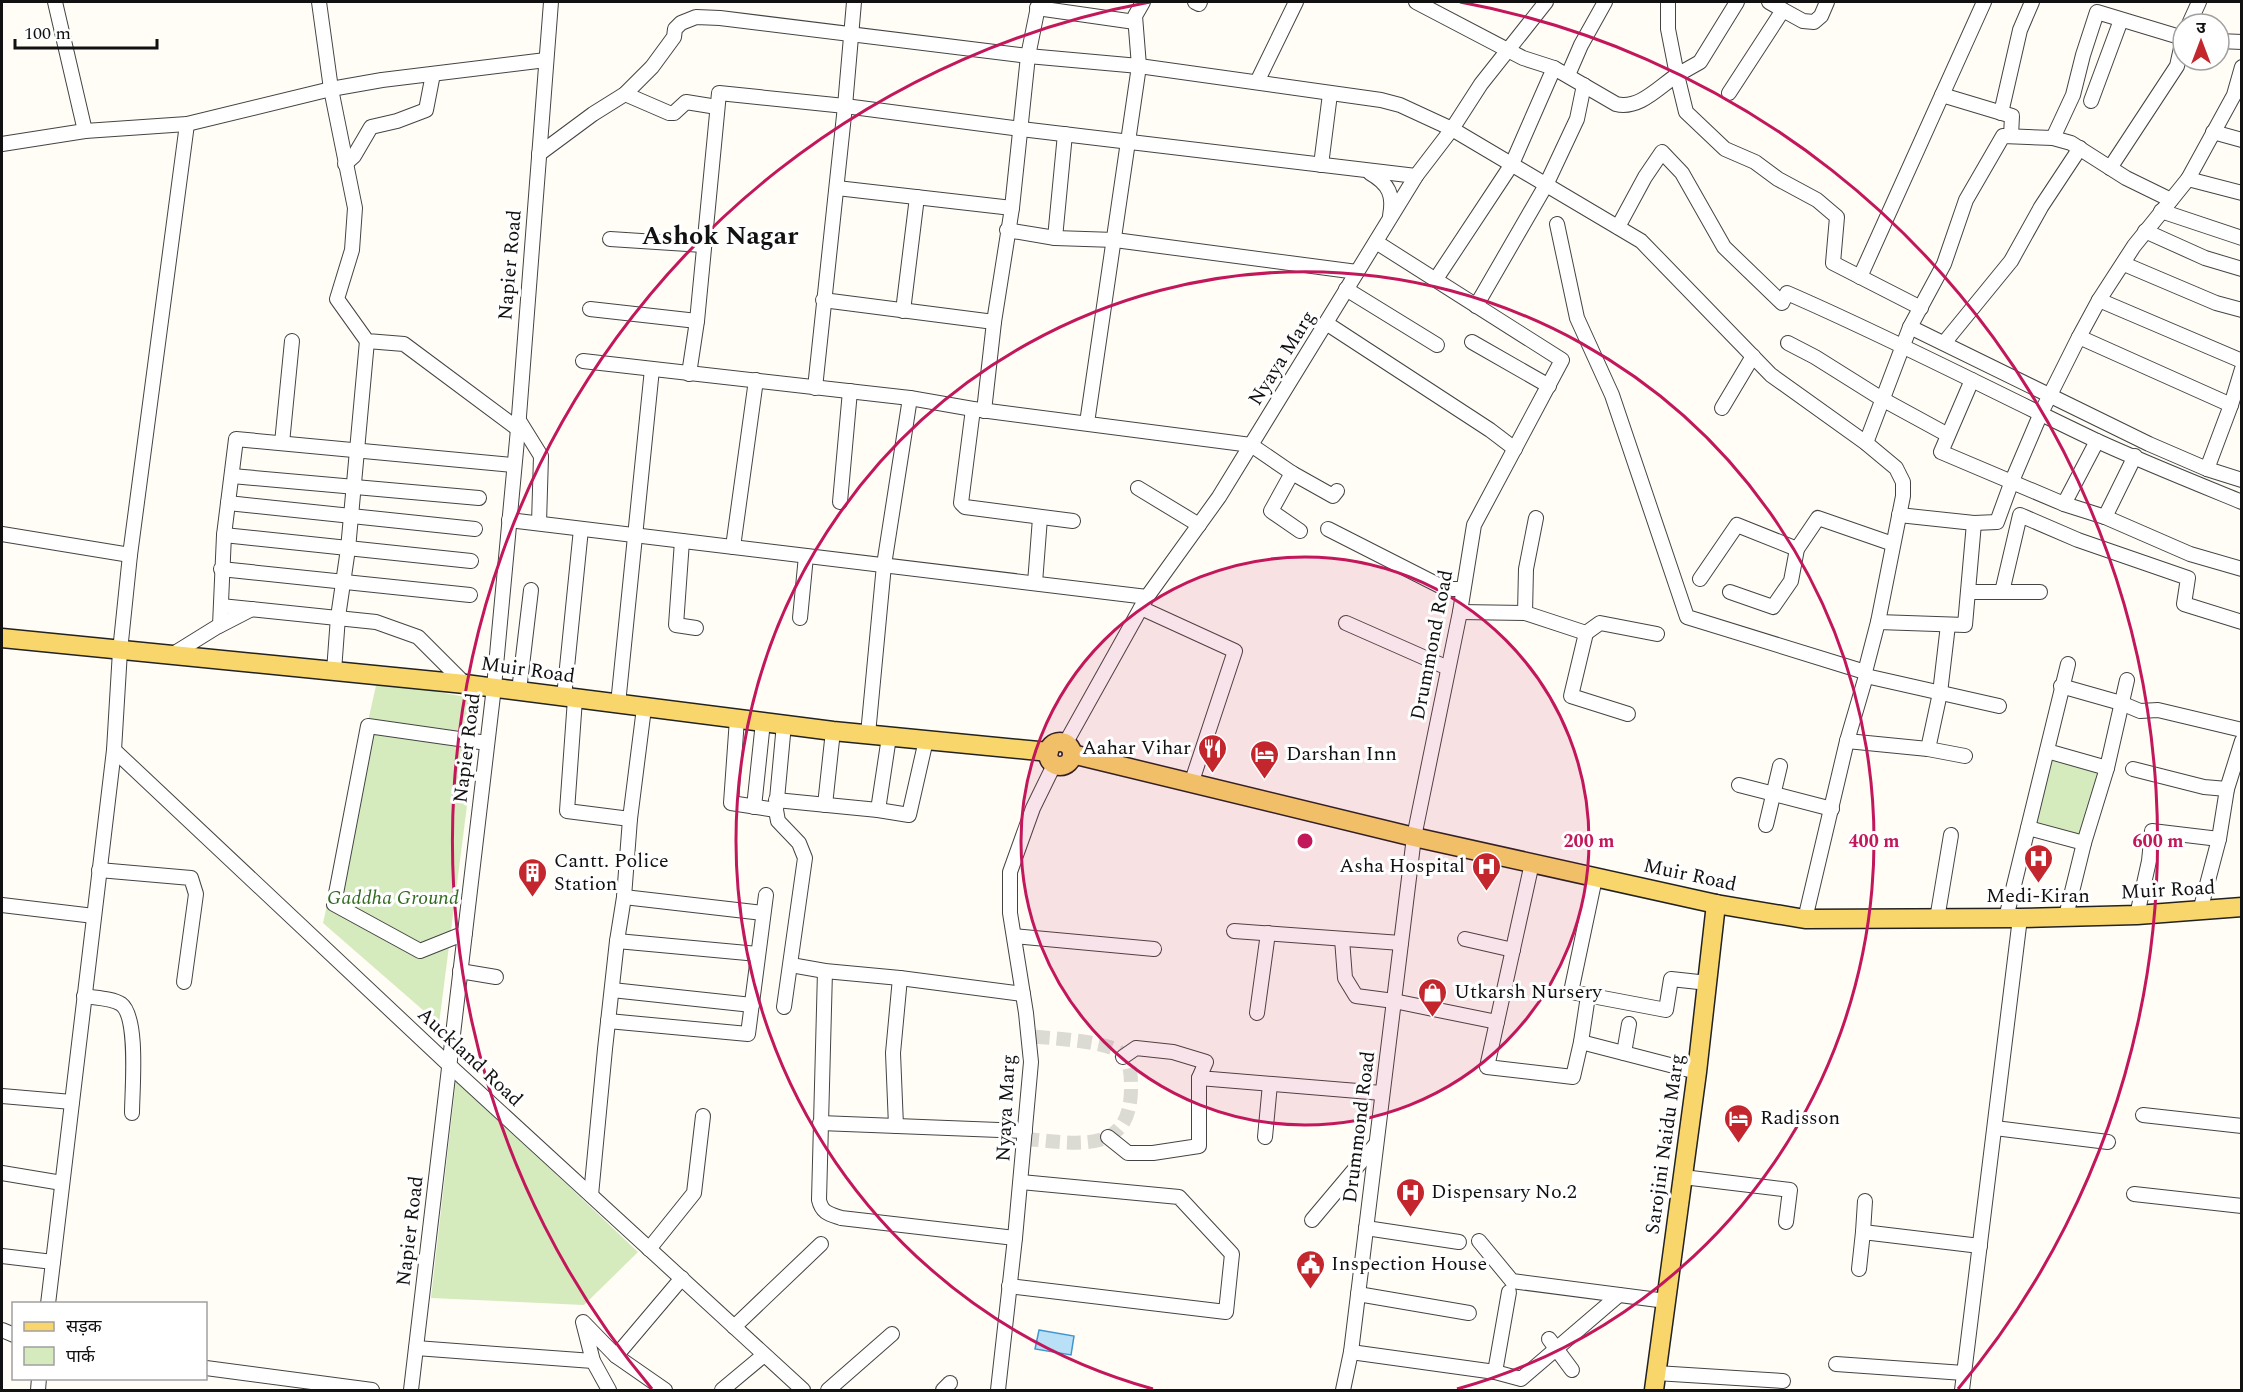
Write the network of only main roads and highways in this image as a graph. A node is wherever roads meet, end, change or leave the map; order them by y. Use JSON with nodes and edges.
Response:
{"nodes":[{"id":1,"x":7,"y":637,"type":"edge"},
{"id":2,"x":1716,"y":904,"type":"junction"},
{"id":3,"x":2241,"y":907,"type":"edge"},
{"id":4,"x":1655,"y":1382,"type":"edge"}],
"edges":[{"from":1,"to":2,"type":"main road","name":"Muir Road"},
{"from":2,"to":3,"type":"main road","name":"Muir Road"},
{"from":2,"to":4,"type":"main road","name":"Sarojini Naidu Marg"}]}
